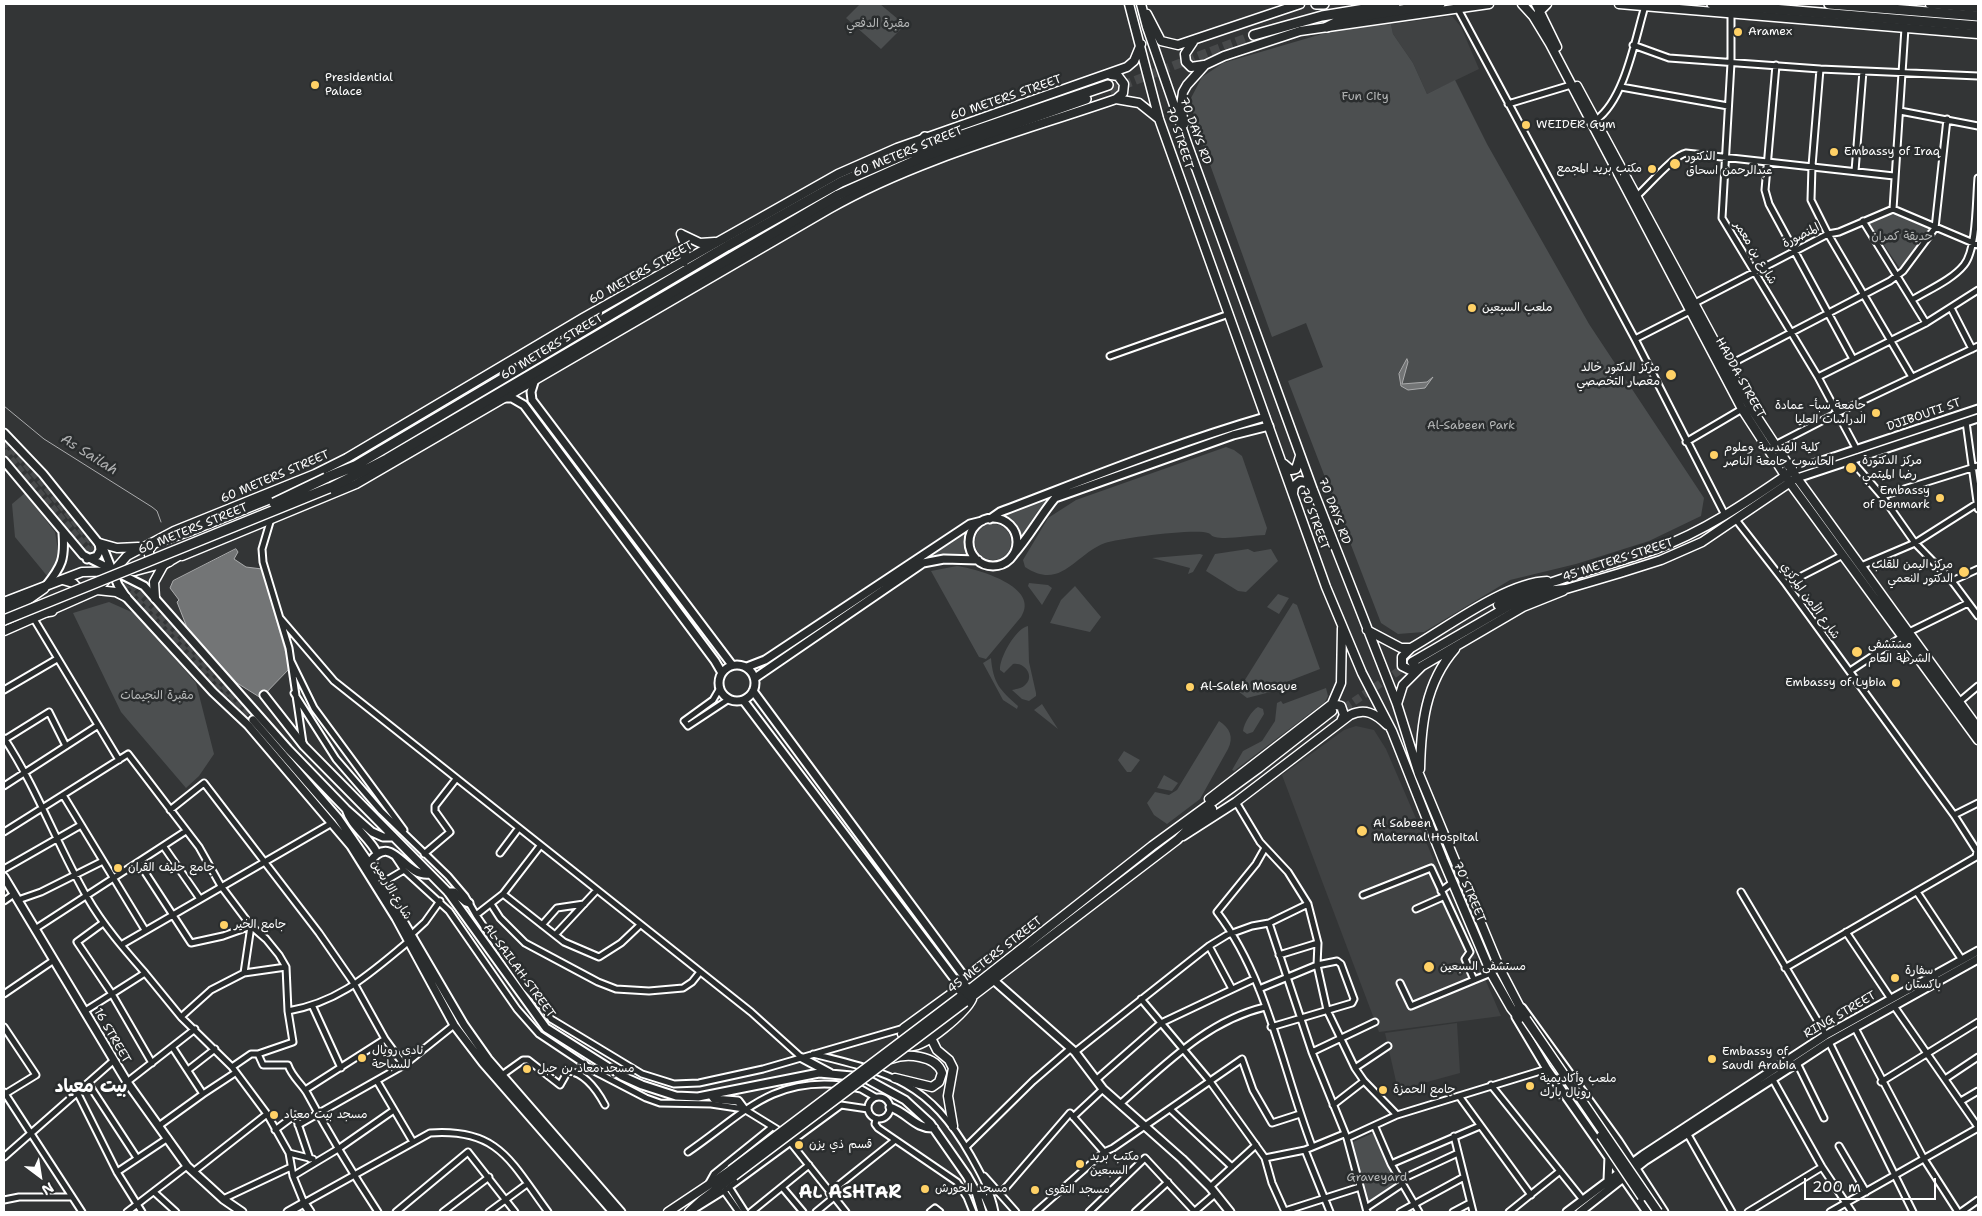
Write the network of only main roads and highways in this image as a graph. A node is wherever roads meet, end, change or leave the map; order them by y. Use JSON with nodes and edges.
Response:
{"nodes":[{"id":1,"x":1129,"y":4,"type":"edge"},
{"id":2,"x":1141,"y":4,"type":"edge"},
{"id":3,"x":1300,"y":4,"type":"edge"},
{"id":4,"x":1316,"y":4,"type":"edge"},
{"id":5,"x":1324,"y":4,"type":"edge"},
{"id":6,"x":1356,"y":4,"type":"edge"},
{"id":7,"x":1395,"y":4,"type":"edge"},
{"id":8,"x":1440,"y":4,"type":"edge"},
{"id":9,"x":1486,"y":4,"type":"edge"},
{"id":10,"x":1522,"y":4,"type":"edge"},
{"id":11,"x":1536,"y":4,"type":"edge"},
{"id":12,"x":1547,"y":4,"type":"edge"},
{"id":13,"x":1619,"y":4,"type":"edge"},
{"id":14,"x":1712,"y":4,"type":"edge"},
{"id":15,"x":1830,"y":4,"type":"edge"},
{"id":16,"x":1930,"y":4,"type":"edge"},
{"id":17,"x":1978,"y":8,"type":"edge"},
{"id":18,"x":1959,"y":11,"type":"junction"},
{"id":19,"x":1539,"y":12,"type":"junction"},
{"id":20,"x":1978,"y":16,"type":"edge"},
{"id":21,"x":1844,"y":20,"type":"junction"},
{"id":22,"x":1327,"y":26,"type":"junction"},
{"id":23,"x":1978,"y":26,"type":"edge"},
{"id":24,"x":1932,"y":27,"type":"junction"},
{"id":25,"x":1959,"y":29,"type":"junction"},
{"id":26,"x":1978,"y":34,"type":"edge"},
{"id":27,"x":1193,"y":42,"type":"junction"},
{"id":28,"x":1141,"y":44,"type":"junction"},
{"id":29,"x":1205,"y":65,"type":"junction"},
{"id":30,"x":1109,"y":83,"type":"junction"},
{"id":31,"x":1116,"y":98,"type":"junction"},
{"id":32,"x":1159,"y":119,"type":"junction"},
{"id":33,"x":925,"y":137,"type":"junction"},
{"id":34,"x":1187,"y":143,"type":"junction"},
{"id":35,"x":916,"y":150,"type":"junction"},
{"id":36,"x":724,"y":243,"type":"junction"},
{"id":37,"x":735,"y":259,"type":"junction"},
{"id":38,"x":684,"y":262,"type":"junction"},
{"id":39,"x":1692,"y":307,"type":"junction"},
{"id":40,"x":535,"y":378,"type":"junction"},
{"id":41,"x":504,"y":398,"type":"junction"},
{"id":42,"x":1978,"y":409,"type":"edge"},
{"id":43,"x":1265,"y":417,"type":"junction"},
{"id":44,"x":1978,"y":418,"type":"edge"},
{"id":45,"x":1269,"y":426,"type":"junction"},
{"id":46,"x":4,"y":433,"type":"edge"},
{"id":47,"x":1300,"y":454,"type":"junction"},
{"id":48,"x":1281,"y":460,"type":"junction"},
{"id":49,"x":4,"y":462,"type":"edge"},
{"id":50,"x":1791,"y":477,"type":"junction"},
{"id":51,"x":326,"y":478,"type":"junction"},
{"id":52,"x":1090,"y":482,"type":"junction"},
{"id":53,"x":329,"y":488,"type":"junction"},
{"id":54,"x":1314,"y":490,"type":"junction"},
{"id":55,"x":601,"y":494,"type":"junction"},
{"id":56,"x":1293,"y":494,"type":"junction"},
{"id":57,"x":1055,"y":495,"type":"junction"},
{"id":58,"x":596,"y":502,"type":"junction"},
{"id":59,"x":986,"y":520,"type":"junction"},
{"id":60,"x":63,"y":532,"type":"junction"},
{"id":61,"x":99,"y":543,"type":"junction"},
{"id":62,"x":154,"y":543,"type":"junction"},
{"id":63,"x":1657,"y":549,"type":"junction"},
{"id":64,"x":1013,"y":555,"type":"junction"},
{"id":65,"x":88,"y":559,"type":"junction"},
{"id":66,"x":921,"y":560,"type":"junction"},
{"id":67,"x":978,"y":560,"type":"junction"},
{"id":68,"x":1661,"y":560,"type":"junction"},
{"id":69,"x":164,"y":564,"type":"junction"},
{"id":70,"x":115,"y":572,"type":"junction"},
{"id":71,"x":63,"y":580,"type":"junction"},
{"id":72,"x":1554,"y":581,"type":"junction"},
{"id":73,"x":139,"y":583,"type":"junction"},
{"id":74,"x":44,"y":588,"type":"junction"},
{"id":75,"x":1566,"y":589,"type":"junction"},
{"id":76,"x":97,"y":590,"type":"junction"},
{"id":77,"x":126,"y":597,"type":"junction"},
{"id":78,"x":155,"y":598,"type":"junction"},
{"id":79,"x":76,"y":599,"type":"junction"},
{"id":80,"x":4,"y":602,"type":"edge"},
{"id":81,"x":4,"y":610,"type":"edge"},
{"id":82,"x":52,"y":611,"type":"junction"},
{"id":83,"x":4,"y":614,"type":"edge"},
{"id":84,"x":4,"y":622,"type":"edge"},
{"id":85,"x":1343,"y":626,"type":"junction"},
{"id":86,"x":1367,"y":630,"type":"junction"},
{"id":87,"x":4,"y":631,"type":"edge"},
{"id":88,"x":1906,"y":634,"type":"junction"},
{"id":89,"x":1459,"y":644,"type":"junction"},
{"id":90,"x":1411,"y":648,"type":"junction"},
{"id":91,"x":732,"y":665,"type":"junction"},
{"id":92,"x":1422,"y":666,"type":"junction"},
{"id":93,"x":747,"y":667,"type":"junction"},
{"id":94,"x":722,"y":673,"type":"junction"},
{"id":95,"x":755,"y":678,"type":"junction"},
{"id":96,"x":753,"y":691,"type":"junction"},
{"id":97,"x":264,"y":695,"type":"dead end"},
{"id":98,"x":743,"y":700,"type":"junction"},
{"id":99,"x":1396,"y":704,"type":"junction"},
{"id":100,"x":1333,"y":710,"type":"junction"},
{"id":101,"x":1342,"y":719,"type":"junction"},
{"id":102,"x":1978,"y":728,"type":"edge"},
{"id":103,"x":1392,"y":731,"type":"junction"},
{"id":104,"x":1978,"y":740,"type":"edge"},
{"id":105,"x":288,"y":749,"type":"junction"},
{"id":106,"x":1420,"y":774,"type":"junction"},
{"id":107,"x":346,"y":809,"type":"junction"},
{"id":108,"x":335,"y":821,"type":"junction"},
{"id":109,"x":393,"y":837,"type":"junction"},
{"id":110,"x":1177,"y":840,"type":"junction"},
{"id":111,"x":377,"y":853,"type":"junction"},
{"id":112,"x":369,"y":863,"type":"junction"},
{"id":113,"x":430,"y":874,"type":"junction"},
{"id":114,"x":4,"y":877,"type":"edge"},
{"id":115,"x":448,"y":892,"type":"junction"},
{"id":116,"x":470,"y":902,"type":"road end"},
{"id":117,"x":399,"y":917,"type":"junction"},
{"id":118,"x":1978,"y":951,"type":"edge"},
{"id":119,"x":1978,"y":959,"type":"edge"},
{"id":120,"x":991,"y":979,"type":"junction"},
{"id":121,"x":967,"y":987,"type":"junction"},
{"id":122,"x":966,"y":1000,"type":"junction"},
{"id":123,"x":1514,"y":1006,"type":"junction"},
{"id":124,"x":1524,"y":1021,"type":"junction"},
{"id":125,"x":933,"y":1036,"type":"junction"},
{"id":126,"x":1827,"y":1039,"type":"junction"},
{"id":127,"x":802,"y":1058,"type":"road end"},
{"id":128,"x":887,"y":1060,"type":"junction"},
{"id":129,"x":830,"y":1073,"type":"junction"},
{"id":130,"x":895,"y":1078,"type":"road end"},
{"id":131,"x":710,"y":1095,"type":"junction"},
{"id":132,"x":1721,"y":1102,"type":"junction"},
{"id":133,"x":890,"y":1107,"type":"road end"},
{"id":134,"x":1714,"y":1107,"type":"junction"},
{"id":135,"x":744,"y":1109,"type":"road end"},
{"id":136,"x":1724,"y":1110,"type":"junction"},
{"id":137,"x":1717,"y":1115,"type":"junction"},
{"id":138,"x":953,"y":1126,"type":"road end"},
{"id":139,"x":934,"y":1128,"type":"junction"},
{"id":140,"x":1618,"y":1141,"type":"junction"},
{"id":141,"x":1608,"y":1153,"type":"junction"},
{"id":142,"x":1627,"y":1156,"type":"junction"},
{"id":143,"x":1644,"y":1158,"type":"junction"},
{"id":144,"x":1634,"y":1166,"type":"junction"},
{"id":145,"x":733,"y":1173,"type":"junction"},
{"id":146,"x":1622,"y":1174,"type":"junction"},
{"id":147,"x":1642,"y":1177,"type":"junction"},
{"id":148,"x":1611,"y":1183,"type":"junction"},
{"id":149,"x":1632,"y":1190,"type":"junction"},
{"id":150,"x":976,"y":1192,"type":"junction"},
{"id":151,"x":1654,"y":1195,"type":"junction"},
{"id":152,"x":1641,"y":1203,"type":"junction"},
{"id":153,"x":690,"y":1211,"type":"edge"},
{"id":154,"x":242,"y":1212,"type":"edge"},
{"id":155,"x":291,"y":1212,"type":"edge"},
{"id":156,"x":310,"y":1212,"type":"edge"},
{"id":157,"x":613,"y":1212,"type":"edge"},
{"id":158,"x":621,"y":1212,"type":"edge"},
{"id":159,"x":668,"y":1212,"type":"edge"},
{"id":160,"x":982,"y":1212,"type":"edge"},
{"id":161,"x":994,"y":1212,"type":"edge"},
{"id":162,"x":1230,"y":1212,"type":"edge"},
{"id":163,"x":1567,"y":1212,"type":"edge"},
{"id":164,"x":1580,"y":1212,"type":"edge"},
{"id":165,"x":1647,"y":1212,"type":"edge"},
{"id":166,"x":1652,"y":1212,"type":"edge"},
{"id":167,"x":1658,"y":1212,"type":"edge"},
{"id":168,"x":1664,"y":1212,"type":"edge"}],
"edges":[{"from":1,"to":28,"type":"main road","name":"70 STREET"},
{"from":2,"to":27,"type":"main road"},
{"from":2,"to":34,"type":"main road","name":"70 DAYS RD"},
{"from":3,"to":27,"type":"main road"},
{"from":4,"to":5,"type":"highway"},
{"from":6,"to":7,"type":"highway"},
{"from":8,"to":22,"type":"highway"},
{"from":9,"to":22,"type":"main road"},
{"from":10,"to":39,"type":"main road","name":"HADDA STREET"},
{"from":11,"to":19,"type":"main road","name":"HADDA STREET"},
{"from":12,"to":19,"type":"main road"},
{"from":13,"to":21,"type":"main road"},
{"from":14,"to":21,"type":"highway"},
{"from":15,"to":18,"type":"highway"},
{"from":16,"to":18,"type":"main road"},
{"from":17,"to":18,"type":"main road"},
{"from":18,"to":20,"type":"highway"},
{"from":19,"to":39,"type":"main road","name":"HADDA STREET"},
{"from":21,"to":24,"type":"highway"},
{"from":21,"to":24,"type":"main road"},
{"from":22,"to":29,"type":"main road"},
{"from":23,"to":25,"type":"highway"},
{"from":24,"to":25,"type":"highway"},
{"from":25,"to":26,"type":"main road"},
{"from":27,"to":29,"type":"main road"},
{"from":28,"to":30,"type":"main road","name":"60 METERS STREET"},
{"from":28,"to":32,"type":"main road","name":"70 STREET"},
{"from":29,"to":34,"type":"main road"},
{"from":30,"to":31,"type":"main road"},
{"from":30,"to":33,"type":"main road","name":"60 METERS STREET"},
{"from":30,"to":35,"type":"highway","name":"60 METERS STREET"},
{"from":30,"to":37,"type":"highway","name":"60 METERS STREET"},
{"from":31,"to":32,"type":"main road"},
{"from":31,"to":37,"type":"main road","name":"60 METERS STREET"},
{"from":32,"to":43,"type":"main road","name":"70 STREET"},
{"from":33,"to":35,"type":"highway"},
{"from":33,"to":36,"type":"main road","name":"60 METERS STREET"},
{"from":34,"to":47,"type":"main road","name":"70 DAYS RD"},
{"from":35,"to":36,"type":"highway","name":"60 METERS STREET"},
{"from":36,"to":37,"type":"highway"},
{"from":36,"to":38,"type":"main road","name":"60 METERS STREET"},
{"from":36,"to":38,"type":"main road"},
{"from":36,"to":51,"type":"highway","name":"60 METERS STREET"},
{"from":37,"to":40,"type":"main road","name":"60 METERS STREET"},
{"from":37,"to":53,"type":"highway","name":"60 METERS STREET"},
{"from":38,"to":62,"type":"main road","name":"60 METERS STREET"},
{"from":39,"to":50,"type":"main road","name":"HADDA STREET"},
{"from":39,"to":50,"type":"main road","name":"HADDA STREET"},
{"from":40,"to":41,"type":"main road","name":"60 METERS STREET"},
{"from":40,"to":55,"type":"main road"},
{"from":41,"to":58,"type":"main road"},
{"from":41,"to":69,"type":"main road","name":"60 METERS STREET"},
{"from":42,"to":50,"type":"main road","name":"DJIBOUTI ST"},
{"from":43,"to":45,"type":"main road","name":"70 STREET"},
{"from":43,"to":52,"type":"main road"},
{"from":44,"to":50,"type":"main road","name":"DJIBOUTI ST"},
{"from":45,"to":48,"type":"main road","name":"70 STREET"},
{"from":45,"to":52,"type":"main road"},
{"from":46,"to":61,"type":"main road","name":"شارع الاربعين"},
{"from":47,"to":48,"type":"main road"},
{"from":47,"to":54,"type":"main road","name":"70 DAYS RD"},
{"from":48,"to":56,"type":"main road","name":"70 STREET"},
{"from":49,"to":60,"type":"main road"},
{"from":50,"to":63,"type":"main road","name":"45 METERS STREET"},
{"from":50,"to":68,"type":"main road","name":"45 METERS STREET"},
{"from":50,"to":88,"type":"main road","name":"HADDA STREET"},
{"from":50,"to":88,"type":"main road","name":"HADDA STREET"},
{"from":51,"to":62,"type":"highway"},
{"from":51,"to":83,"type":"highway","name":"60 METERS STREET","bridge":true},
{"from":52,"to":57,"type":"main road"},
{"from":53,"to":69,"type":"highway"},
{"from":53,"to":84,"type":"highway","name":"60 METERS STREET","bridge":true},
{"from":54,"to":56,"type":"main road"},
{"from":54,"to":86,"type":"main road","name":"70 DAYS RD"},
{"from":55,"to":58,"type":"main road"},
{"from":55,"to":91,"type":"main road"},
{"from":56,"to":85,"type":"main road","name":"70 STREET"},
{"from":57,"to":59,"type":"main road"},
{"from":57,"to":64,"type":"main road"},
{"from":58,"to":94,"type":"main road"},
{"from":59,"to":64,"type":"main road"},
{"from":59,"to":66,"type":"main road"},
{"from":59,"to":67,"type":"main road"},
{"from":60,"to":65,"type":"main road"},
{"from":60,"to":74,"type":"main road"},
{"from":61,"to":62,"type":"main road"},
{"from":61,"to":65,"type":"main road"},
{"from":61,"to":70,"type":"main road","name":"شارع الاربعين"},
{"from":62,"to":69,"type":"main road"},
{"from":62,"to":70,"type":"main road","name":"60 METERS STREET"},
{"from":63,"to":68,"type":"main road"},
{"from":63,"to":72,"type":"main road","name":"45 METERS STREET"},
{"from":64,"to":67,"type":"main road"},
{"from":65,"to":70,"type":"main road"},
{"from":66,"to":67,"type":"main road"},
{"from":66,"to":93,"type":"main road"},
{"from":66,"to":95,"type":"main road"},
{"from":68,"to":75,"type":"main road","name":"45 METERS STREET"},
{"from":69,"to":70,"type":"main road","name":"60 METERS STREET"},
{"from":69,"to":78,"type":"main road"},
{"from":70,"to":71,"type":"main road","name":"60 METERS STREET"},
{"from":70,"to":73,"type":"main road"},
{"from":70,"to":76,"type":"main road","name":"60 METERS STREET"},
{"from":70,"to":77,"type":"main road","name":"شارع الاربعين"},
{"from":71,"to":74,"type":"main road","name":"60 METERS STREET"},
{"from":71,"to":79,"type":"main road"},
{"from":72,"to":75,"type":"main road","name":"45 METERS STREET"},
{"from":72,"to":90,"type":"main road"},
{"from":73,"to":77,"type":"main road"},
{"from":73,"to":78,"type":"main road"},
{"from":74,"to":80,"type":"main road"},
{"from":74,"to":81,"type":"highway"},
{"from":75,"to":89,"type":"main road"},
{"from":76,"to":77,"type":"main road"},
{"from":76,"to":79,"type":"main road"},
{"from":77,"to":108,"type":"main road","name":"شارع الاربعين"},
{"from":78,"to":105,"type":"main road"},
{"from":79,"to":82,"type":"main road"},
{"from":82,"to":84,"type":"highway"},
{"from":82,"to":87,"type":"main road"},
{"from":85,"to":100,"type":"main road"},
{"from":85,"to":103,"type":"main road","name":"70 STREET"},
{"from":86,"to":90,"type":"main road"},
{"from":86,"to":99,"type":"main road","name":"70 DAYS RD"},
{"from":88,"to":102,"type":"main road","name":"HADDA STREET"},
{"from":88,"to":104,"type":"main road","name":"HADDA STREET"},
{"from":89,"to":92,"type":"main road"},
{"from":89,"to":106,"type":"main road"},
{"from":90,"to":92,"type":"main road"},
{"from":91,"to":93,"type":"main road"},
{"from":91,"to":94,"type":"main road"},
{"from":92,"to":99,"type":"main road"},
{"from":93,"to":95,"type":"main road"},
{"from":94,"to":98,"type":"main road"},
{"from":95,"to":96,"type":"main road"},
{"from":96,"to":98,"type":"main road"},
{"from":96,"to":121,"type":"main road"},
{"from":97,"to":109,"type":"main road","name":"AL SAILAH STREET"},
{"from":98,"to":121,"type":"main road"},
{"from":99,"to":106,"type":"main road","name":"70 DAYS RD"},
{"from":100,"to":101,"type":"main road"},
{"from":100,"to":110,"type":"main road","name":"45 METERS STREET"},
{"from":100,"to":120,"type":"main road","name":"45 METERS STREET"},
{"from":101,"to":103,"type":"main road"},
{"from":101,"to":110,"type":"main road"},
{"from":103,"to":123,"type":"main road","name":"70 STREET"},
{"from":105,"to":107,"type":"main road"},
{"from":105,"to":108,"type":"main road","name":"شارع الاربعين"},
{"from":106,"to":123,"type":"main road","name":"70 DAYS RD"},
{"from":107,"to":108,"type":"main road"},
{"from":107,"to":109,"type":"main road"},
{"from":107,"to":111,"type":"main road"},
{"from":108,"to":112,"type":"main road","name":"شارع الاربعين"},
{"from":108,"to":117,"type":"main road","name":"شارع الاربعين"},
{"from":109,"to":113,"type":"main road","name":"AL SAILAH STREET"},
{"from":110,"to":120,"type":"main road","name":"45 METERS STREET"},
{"from":111,"to":112,"type":"main road"},
{"from":111,"to":113,"type":"main road"},
{"from":112,"to":117,"type":"main road","name":"شارع الاربعين"},
{"from":113,"to":115,"type":"main road","name":"AL SAILAH STREET"},
{"from":114,"to":154,"type":"main road","name":"16 STREET"},
{"from":115,"to":116,"type":"main road"},
{"from":115,"to":131,"type":"main road","name":"AL SAILAH STREET"},
{"from":117,"to":157,"type":"main road","name":"شارع الاربعين"},
{"from":117,"to":158,"type":"main road","name":"شارع الاربعين"},
{"from":118,"to":126,"type":"main road","name":"RING STREET"},
{"from":119,"to":126,"type":"main road","name":"RING STREET"},
{"from":120,"to":121,"type":"main road","name":"45 METERS STREET"},
{"from":120,"to":122,"type":"main road","name":"45 METERS STREET"},
{"from":120,"to":162,"type":"main road"},
{"from":121,"to":122,"type":"main road","name":"45 METERS STREET"},
{"from":121,"to":125,"type":"main road"},
{"from":122,"to":125,"type":"main road"},
{"from":122,"to":128,"type":"main road","name":"45 METERS STREET","bridge":true},
{"from":122,"to":145,"type":"main road","name":"45 METERS STREET","bridge":true},
{"from":123,"to":124,"type":"main road","name":"70 STREET"},
{"from":123,"to":140,"type":"main road"},
{"from":123,"to":141,"type":"main road"},
{"from":124,"to":166,"type":"main road","bridge":true},
{"from":124,"to":167,"type":"main road","bridge":true},
{"from":125,"to":138,"type":"main road"},
{"from":126,"to":132,"type":"main road","name":"RING STREET"},
{"from":126,"to":136,"type":"main road","name":"RING STREET"},
{"from":127,"to":129,"type":"main road"},
{"from":128,"to":130,"type":"main road","bridge":true},
{"from":128,"to":145,"type":"main road","name":"45 METERS STREET","bridge":true},
{"from":129,"to":131,"type":"main road","name":"AL SAILAH STREET"},
{"from":129,"to":139,"type":"main road","name":"AL SAILAH STREET"},
{"from":131,"to":135,"type":"main road"},
{"from":132,"to":134,"type":"main road","name":"RING STREET"},
{"from":132,"to":136,"type":"main road"},
{"from":133,"to":139,"type":"main road"},
{"from":134,"to":137,"type":"main road"},
{"from":134,"to":143,"type":"main road","name":"RING STREET"},
{"from":136,"to":137,"type":"main road","name":"RING STREET"},
{"from":137,"to":143,"type":"main road","name":"RING STREET"},
{"from":139,"to":150,"type":"main road","name":"AL SAILAH STREET"},
{"from":140,"to":141,"type":"main road"},
{"from":140,"to":142,"type":"main road"},
{"from":141,"to":146,"type":"main road"},
{"from":141,"to":148,"type":"main road"},
{"from":142,"to":143,"type":"main road"},
{"from":142,"to":144,"type":"main road"},
{"from":143,"to":144,"type":"main road"},
{"from":143,"to":147,"type":"main road"},
{"from":144,"to":146,"type":"main road"},
{"from":144,"to":147,"type":"main road"},
{"from":145,"to":153,"type":"main road","name":"45 METERS STREET"},
{"from":145,"to":159,"type":"main road","name":"45 METERS STREET"},
{"from":146,"to":148,"type":"main road"},
{"from":146,"to":149,"type":"main road"},
{"from":147,"to":151,"type":"main road"},
{"from":148,"to":149,"type":"main road"},
{"from":148,"to":163,"type":"main road"},
{"from":148,"to":164,"type":"main road"},
{"from":149,"to":152,"type":"main road"},
{"from":150,"to":160,"type":"main road","name":"AL SAILAH STREET"},
{"from":150,"to":161,"type":"main road"},
{"from":151,"to":152,"type":"main road"},
{"from":151,"to":168,"type":"main road"},
{"from":152,"to":165,"type":"main road"},
{"from":155,"to":156,"type":"main road"}]}
